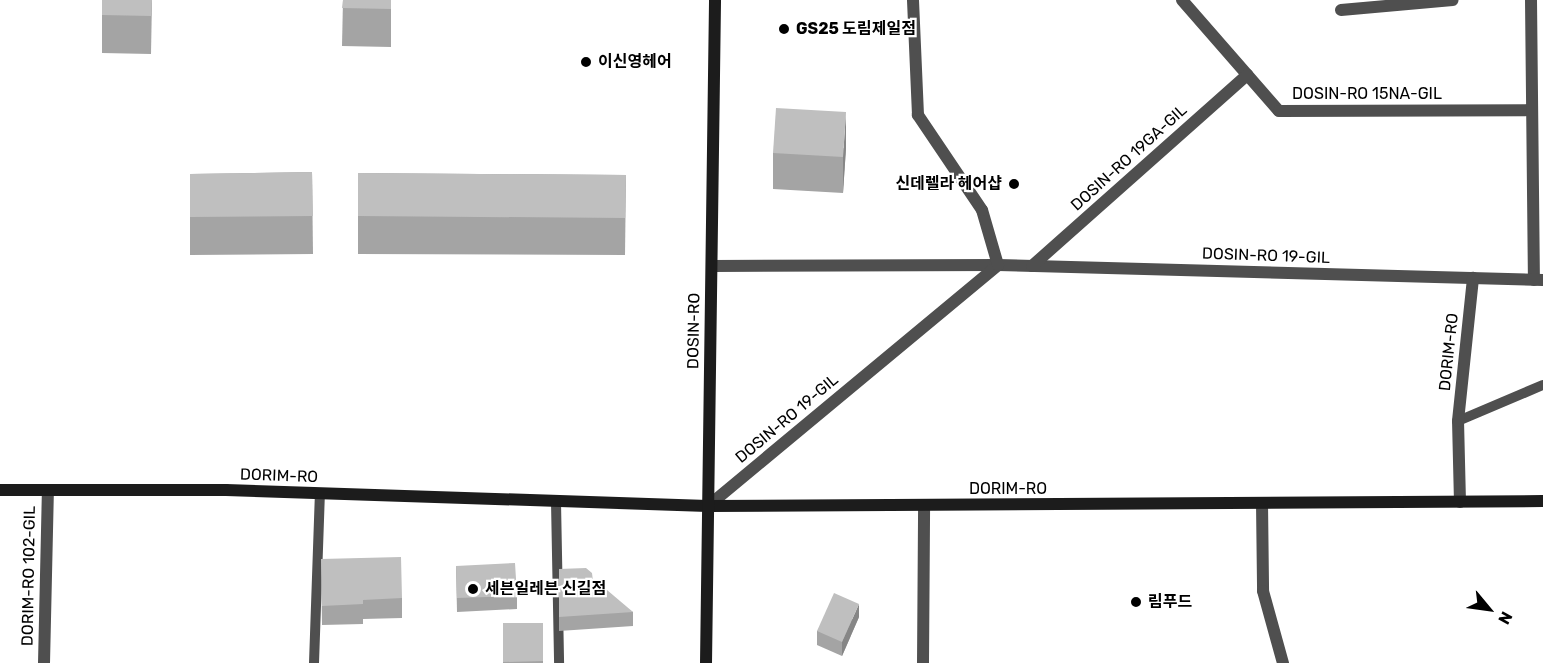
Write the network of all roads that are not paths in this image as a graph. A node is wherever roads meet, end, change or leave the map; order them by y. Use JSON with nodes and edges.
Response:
{"nodes":[{"id":1,"x":715,"y":0,"type":"edge"},
{"id":2,"x":912,"y":0,"type":"edge"},
{"id":3,"x":1182,"y":0,"type":"edge"},
{"id":4,"x":1454,"y":0,"type":"edge"},
{"id":5,"x":1531,"y":0,"type":"edge"},
{"id":6,"x":1341,"y":10,"type":"dead end"},
{"id":7,"x":1247,"y":75,"type":"junction"},
{"id":8,"x":1532,"y":110,"type":"junction"},
{"id":9,"x":999,"y":264,"type":"junction"},
{"id":10,"x":712,"y":266,"type":"junction"},
{"id":11,"x":1032,"y":266,"type":"junction"},
{"id":12,"x":1473,"y":278,"type":"junction"},
{"id":13,"x":1538,"y":280,"type":"edge"},
{"id":14,"x":1543,"y":385,"type":"edge"},
{"id":15,"x":1458,"y":421,"type":"junction"},
{"id":16,"x":0,"y":490,"type":"edge"},
{"id":17,"x":48,"y":490,"type":"junction"},
{"id":18,"x":320,"y":494,"type":"junction"},
{"id":19,"x":1543,"y":501,"type":"edge"},
{"id":20,"x":556,"y":502,"type":"junction"},
{"id":21,"x":1460,"y":502,"type":"junction"},
{"id":22,"x":1262,"y":503,"type":"junction"},
{"id":23,"x":708,"y":506,"type":"junction"},
{"id":24,"x":924,"y":506,"type":"junction"},
{"id":25,"x":44,"y":663,"type":"edge"},
{"id":26,"x":314,"y":663,"type":"edge"},
{"id":27,"x":559,"y":663,"type":"edge"},
{"id":28,"x":706,"y":663,"type":"edge"},
{"id":29,"x":923,"y":663,"type":"edge"},
{"id":30,"x":1283,"y":663,"type":"edge"}],
"edges":[{"from":1,"to":10,"type":"main road","name":"DOSIN-RO"},
{"from":2,"to":9,"type":"street"},
{"from":3,"to":7,"type":"street","name":"DOSIN-RO 15NA-GIL"},
{"from":4,"to":6,"type":"street"},
{"from":5,"to":8,"type":"street","name":"DOSIN-RO 19-GIL"},
{"from":7,"to":8,"type":"street","name":"DOSIN-RO 15NA-GIL"},
{"from":7,"to":11,"type":"street","name":"DOSIN-RO 19GA-GIL"},
{"from":8,"to":13,"type":"street","name":"DOSIN-RO 19-GIL"},
{"from":9,"to":10,"type":"street","name":"DOSIN-RO 19-GIL"},
{"from":9,"to":11,"type":"street","name":"DOSIN-RO 19-GIL"},
{"from":9,"to":23,"type":"street","name":"DOSIN-RO 19-GIL"},
{"from":10,"to":23,"type":"main road","name":"DOSIN-RO"},
{"from":11,"to":12,"type":"street","name":"DOSIN-RO 19-GIL"},
{"from":12,"to":13,"type":"street","name":"DOSIN-RO 19-GIL"},
{"from":12,"to":15,"type":"street","name":"DORIM-RO"},
{"from":14,"to":15,"type":"lane"},
{"from":15,"to":21,"type":"street","name":"DORIM-RO"},
{"from":16,"to":17,"type":"main road","name":"DORIM-RO"},
{"from":17,"to":18,"type":"main road","name":"DORIM-RO"},
{"from":17,"to":25,"type":"street","name":"DORIM-RO 102-GIL"},
{"from":18,"to":20,"type":"main road","name":"DORIM-RO"},
{"from":18,"to":26,"type":"lane"},
{"from":19,"to":21,"type":"main road","name":"DORIM-RO"},
{"from":20,"to":23,"type":"main road","name":"DORIM-RO"},
{"from":20,"to":27,"type":"lane"},
{"from":21,"to":22,"type":"main road","name":"DORIM-RO"},
{"from":22,"to":24,"type":"main road","name":"DORIM-RO"},
{"from":22,"to":30,"type":"street"},
{"from":23,"to":24,"type":"main road","name":"DORIM-RO"},
{"from":23,"to":28,"type":"main road","name":"DOSIN-RO"},
{"from":24,"to":29,"type":"street"}]}
